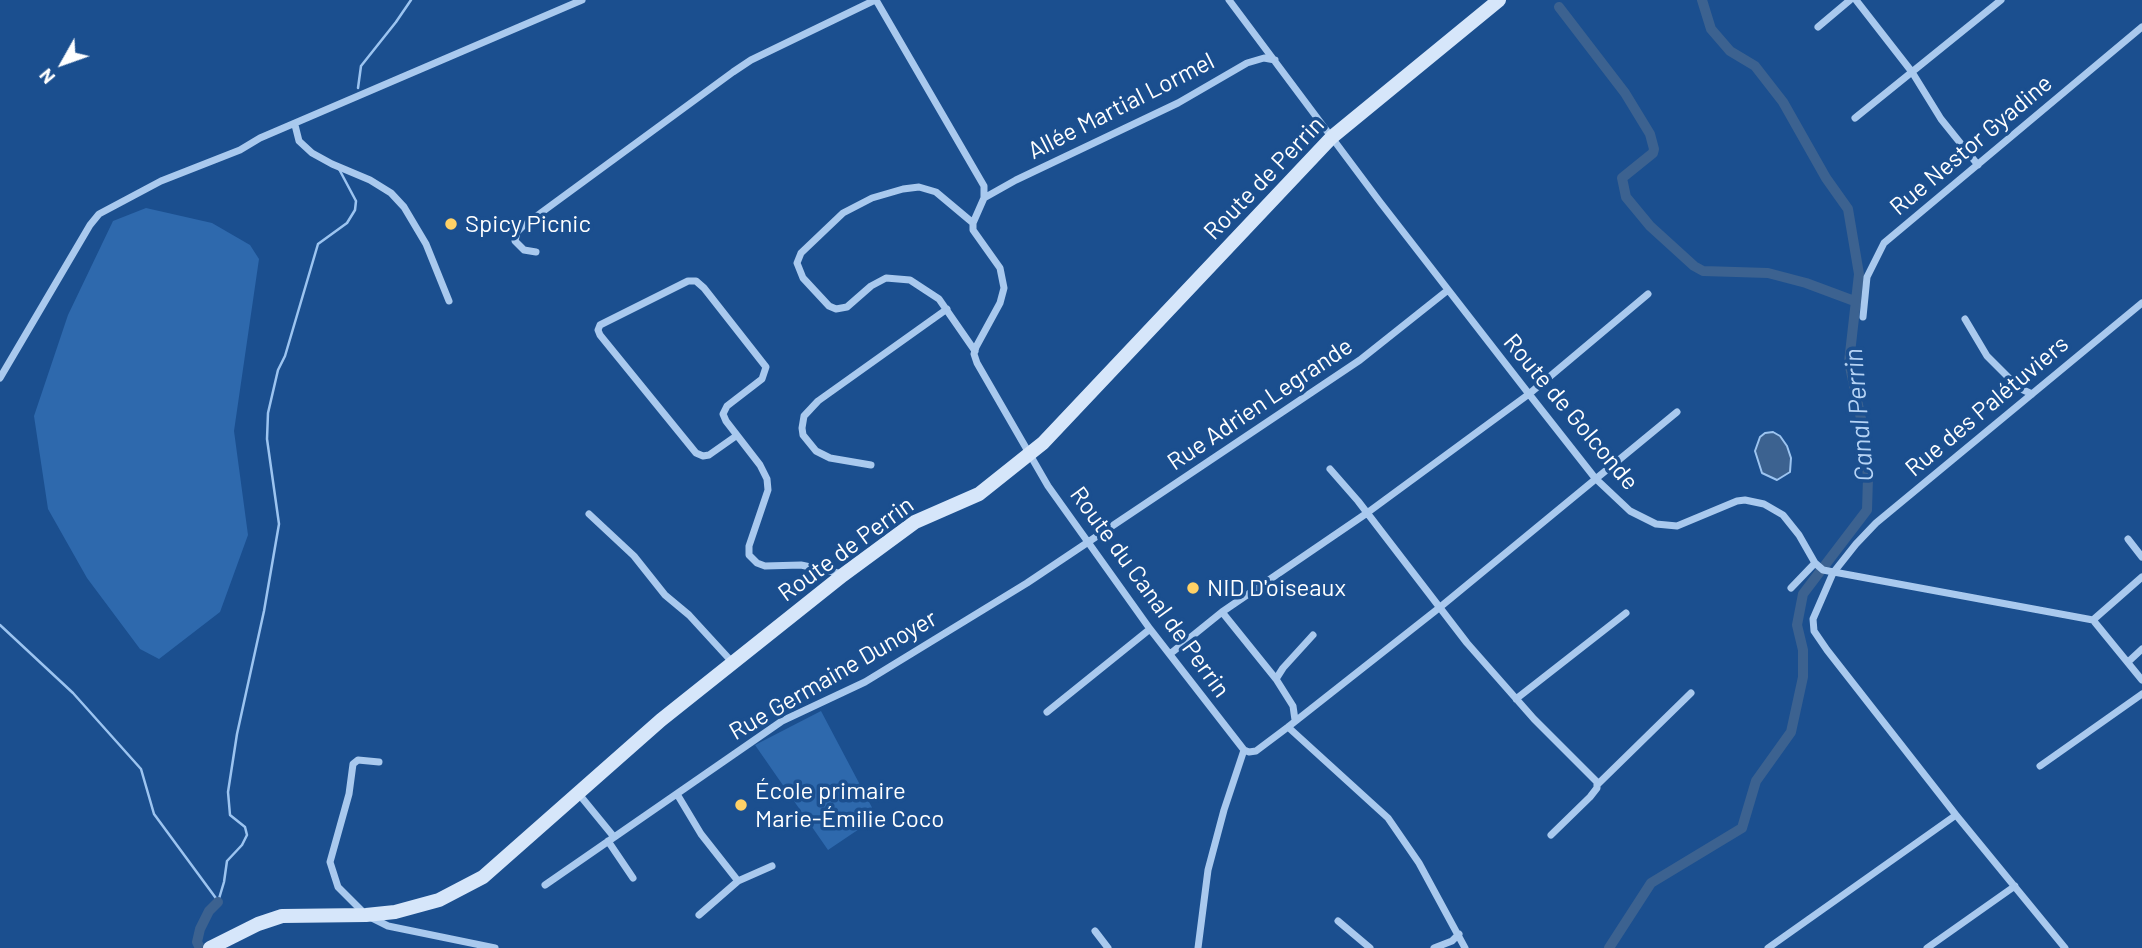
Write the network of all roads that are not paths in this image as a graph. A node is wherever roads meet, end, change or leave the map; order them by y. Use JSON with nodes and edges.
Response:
{"nodes":[{"id":1,"x":582,"y":0,"type":"edge"},
{"id":2,"x":875,"y":0,"type":"edge"},
{"id":3,"x":1229,"y":0,"type":"edge"},
{"id":4,"x":1499,"y":0,"type":"edge"},
{"id":5,"x":1850,"y":0,"type":"edge"},
{"id":6,"x":1856,"y":0,"type":"edge"},
{"id":7,"x":2001,"y":0,"type":"edge"},
{"id":8,"x":1818,"y":27,"type":"dead end"},
{"id":9,"x":2142,"y":27,"type":"edge"},
{"id":10,"x":1276,"y":61,"type":"junction"},
{"id":11,"x":1912,"y":72,"type":"junction"},
{"id":12,"x":1855,"y":118,"type":"dead end"},
{"id":13,"x":295,"y":125,"type":"junction"},
{"id":14,"x":1332,"y":137,"type":"junction"},
{"id":15,"x":1978,"y":165,"type":"junction"},
{"id":16,"x":984,"y":198,"type":"junction"},
{"id":17,"x":973,"y":223,"type":"junction"},
{"id":18,"x":536,"y":252,"type":"dead end"},
{"id":19,"x":1448,"y":290,"type":"junction"},
{"id":20,"x":1648,"y":294,"type":"dead end"},
{"id":21,"x":449,"y":301,"type":"dead end"},
{"id":22,"x":2142,"y":303,"type":"edge"},
{"id":23,"x":947,"y":309,"type":"junction"},
{"id":24,"x":1863,"y":317,"type":"dead end"},
{"id":25,"x":1965,"y":319,"type":"dead end"},
{"id":26,"x":975,"y":351,"type":"junction"},
{"id":27,"x":0,"y":378,"type":"edge"},
{"id":28,"x":1529,"y":394,"type":"junction"},
{"id":29,"x":2032,"y":394,"type":"junction"},
{"id":30,"x":1677,"y":412,"type":"dead end"},
{"id":31,"x":736,"y":436,"type":"junction"},
{"id":32,"x":1031,"y":453,"type":"junction"},
{"id":33,"x":871,"y":465,"type":"dead end"},
{"id":34,"x":1330,"y":469,"type":"dead end"},
{"id":35,"x":1595,"y":478,"type":"junction"},
{"id":36,"x":1367,"y":513,"type":"junction"},
{"id":37,"x":589,"y":514,"type":"dead end"},
{"id":38,"x":2128,"y":539,"type":"dead end"},
{"id":39,"x":1088,"y":542,"type":"junction"},
{"id":40,"x":2142,"y":557,"type":"edge"},
{"id":41,"x":1815,"y":563,"type":"junction"},
{"id":42,"x":1833,"y":573,"type":"junction"},
{"id":43,"x":843,"y":575,"type":"junction"},
{"id":44,"x":2142,"y":577,"type":"edge"},
{"id":45,"x":1791,"y":588,"type":"dead end"},
{"id":46,"x":1439,"y":608,"type":"junction"},
{"id":47,"x":1222,"y":612,"type":"junction"},
{"id":48,"x":1626,"y":613,"type":"dead end"},
{"id":49,"x":2093,"y":620,"type":"junction"},
{"id":50,"x":1150,"y":629,"type":"junction"},
{"id":51,"x":1313,"y":635,"type":"dead end"},
{"id":52,"x":2142,"y":649,"type":"edge"},
{"id":53,"x":1170,"y":654,"type":"junction"},
{"id":54,"x":2128,"y":662,"type":"junction"},
{"id":55,"x":734,"y":663,"type":"junction"},
{"id":56,"x":1276,"y":679,"type":"junction"},
{"id":57,"x":2142,"y":680,"type":"edge"},
{"id":58,"x":1691,"y":693,"type":"dead end"},
{"id":59,"x":2142,"y":694,"type":"edge"},
{"id":60,"x":1516,"y":699,"type":"junction"},
{"id":61,"x":1047,"y":712,"type":"dead end"},
{"id":62,"x":1296,"y":720,"type":"junction"},
{"id":63,"x":1288,"y":727,"type":"junction"},
{"id":64,"x":1244,"y":750,"type":"junction"},
{"id":65,"x":379,"y":762,"type":"dead end"},
{"id":66,"x":2040,"y":766,"type":"dead end"},
{"id":67,"x":1598,"y":784,"type":"junction"},
{"id":68,"x":578,"y":793,"type":"junction"},
{"id":69,"x":677,"y":794,"type":"junction"},
{"id":70,"x":1956,"y":816,"type":"junction"},
{"id":71,"x":1551,"y":835,"type":"dead end"},
{"id":72,"x":611,"y":839,"type":"junction"},
{"id":73,"x":772,"y":866,"type":"dead end"},
{"id":74,"x":633,"y":878,"type":"dead end"},
{"id":75,"x":738,"y":881,"type":"junction"},
{"id":76,"x":545,"y":885,"type":"dead end"},
{"id":77,"x":2015,"y":886,"type":"junction"},
{"id":78,"x":366,"y":915,"type":"junction"},
{"id":79,"x":699,"y":915,"type":"dead end"},
{"id":80,"x":1338,"y":921,"type":"dead end"},
{"id":81,"x":1095,"y":931,"type":"dead end"},
{"id":82,"x":1459,"y":934,"type":"junction"},
{"id":83,"x":475,"y":945,"type":"edge"},
{"id":84,"x":210,"y":948,"type":"edge"},
{"id":85,"x":495,"y":948,"type":"edge"},
{"id":86,"x":1108,"y":948,"type":"edge"},
{"id":87,"x":1198,"y":948,"type":"edge"},
{"id":88,"x":1370,"y":948,"type":"edge"},
{"id":89,"x":1434,"y":948,"type":"edge"},
{"id":90,"x":1465,"y":948,"type":"edge"},
{"id":91,"x":1768,"y":948,"type":"edge"},
{"id":92,"x":1927,"y":948,"type":"edge"},
{"id":93,"x":2065,"y":948,"type":"edge"}],
"edges":[{"from":1,"to":13,"type":"street"},
{"from":2,"to":16,"type":"street"},
{"from":2,"to":18,"type":"street"},
{"from":3,"to":10,"type":"street","name":"Route de Golconde"},
{"from":4,"to":14,"type":"main road","name":"Route de Perrin"},
{"from":5,"to":8,"type":"street"},
{"from":6,"to":11,"type":"street"},
{"from":7,"to":11,"type":"street"},
{"from":9,"to":15,"type":"street","name":"Rue Nestor Gyadine"},
{"from":10,"to":14,"type":"street","name":"Route de Golconde"},
{"from":10,"to":16,"type":"street","name":"Allée Martial Lormel"},
{"from":11,"to":12,"type":"street"},
{"from":11,"to":15,"type":"street"},
{"from":13,"to":21,"type":"street"},
{"from":13,"to":27,"type":"street"},
{"from":14,"to":19,"type":"street","name":"Route de Golconde"},
{"from":14,"to":32,"type":"main road","name":"Route de Perrin"},
{"from":15,"to":24,"type":"street","name":"Rue Nestor Gyadine"},
{"from":16,"to":17,"type":"street"},
{"from":17,"to":23,"type":"street","name":"Route du Canal de Perrin"},
{"from":17,"to":26,"type":"street"},
{"from":19,"to":28,"type":"street","name":"Route de Golconde"},
{"from":19,"to":39,"type":"street","name":"Rue Adrien Legrande"},
{"from":20,"to":28,"type":"street"},
{"from":22,"to":29,"type":"street","name":"Rue des Palétuviers"},
{"from":23,"to":26,"type":"street","name":"Route du Canal de Perrin"},
{"from":23,"to":33,"type":"street"},
{"from":25,"to":29,"type":"street"},
{"from":26,"to":32,"type":"street","name":"Route du Canal de Perrin"},
{"from":28,"to":35,"type":"street","name":"Route de Golconde"},
{"from":28,"to":36,"type":"street"},
{"from":29,"to":42,"type":"street","name":"Rue des Palétuviers"},
{"from":30,"to":35,"type":"street"},
{"from":31,"to":31,"type":"street"},
{"from":31,"to":43,"type":"street"},
{"from":32,"to":39,"type":"street","name":"Route du Canal de Perrin"},
{"from":32,"to":43,"type":"main road","name":"Route de Perrin"},
{"from":34,"to":36,"type":"street"},
{"from":35,"to":41,"type":"street","name":"Route de Golconde"},
{"from":35,"to":46,"type":"street"},
{"from":36,"to":46,"type":"street"},
{"from":36,"to":47,"type":"street"},
{"from":37,"to":55,"type":"street"},
{"from":38,"to":40,"type":"street"},
{"from":39,"to":50,"type":"street","name":"Route du Canal de Perrin"},
{"from":39,"to":69,"type":"street","name":"Rue Germaine Dunoyer"},
{"from":41,"to":42,"type":"street"},
{"from":41,"to":45,"type":"street"},
{"from":42,"to":49,"type":"street"},
{"from":42,"to":70,"type":"street","name":"Rue des Palétuviers"},
{"from":43,"to":55,"type":"main road","name":"Route de Perrin"},
{"from":44,"to":49,"type":"street"},
{"from":46,"to":60,"type":"street"},
{"from":46,"to":62,"type":"street"},
{"from":47,"to":53,"type":"street"},
{"from":47,"to":56,"type":"street"},
{"from":48,"to":60,"type":"street"},
{"from":49,"to":54,"type":"street"},
{"from":50,"to":53,"type":"street","name":"Route du Canal de Perrin"},
{"from":50,"to":61,"type":"street"},
{"from":51,"to":56,"type":"street"},
{"from":52,"to":54,"type":"street"},
{"from":53,"to":64,"type":"street","name":"Route du Canal de Perrin"},
{"from":54,"to":57,"type":"street"},
{"from":55,"to":68,"type":"main road","name":"Route de Perrin"},
{"from":56,"to":62,"type":"street"},
{"from":58,"to":67,"type":"street"},
{"from":59,"to":66,"type":"street"},
{"from":60,"to":67,"type":"street"},
{"from":62,"to":63,"type":"street"},
{"from":63,"to":64,"type":"street"},
{"from":63,"to":82,"type":"street"},
{"from":64,"to":87,"type":"street"},
{"from":65,"to":78,"type":"street"},
{"from":67,"to":71,"type":"street"},
{"from":68,"to":72,"type":"street"},
{"from":68,"to":78,"type":"main road","name":"Route de Perrin"},
{"from":69,"to":72,"type":"street","name":"Rue Germaine Dunoyer"},
{"from":69,"to":75,"type":"street"},
{"from":70,"to":77,"type":"street","name":"Rue des Palétuviers"},
{"from":70,"to":91,"type":"street"},
{"from":72,"to":74,"type":"street"},
{"from":72,"to":76,"type":"street","name":"Rue Germaine Dunoyer"},
{"from":73,"to":75,"type":"street"},
{"from":75,"to":79,"type":"street"},
{"from":77,"to":92,"type":"street"},
{"from":77,"to":93,"type":"street","name":"Rue des Palétuviers"},
{"from":78,"to":83,"type":"street"},
{"from":78,"to":84,"type":"main road","name":"Route de Perrin"},
{"from":80,"to":88,"type":"street"},
{"from":81,"to":86,"type":"street"},
{"from":82,"to":89,"type":"street"},
{"from":82,"to":90,"type":"street"},
{"from":83,"to":85,"type":"street"}]}
